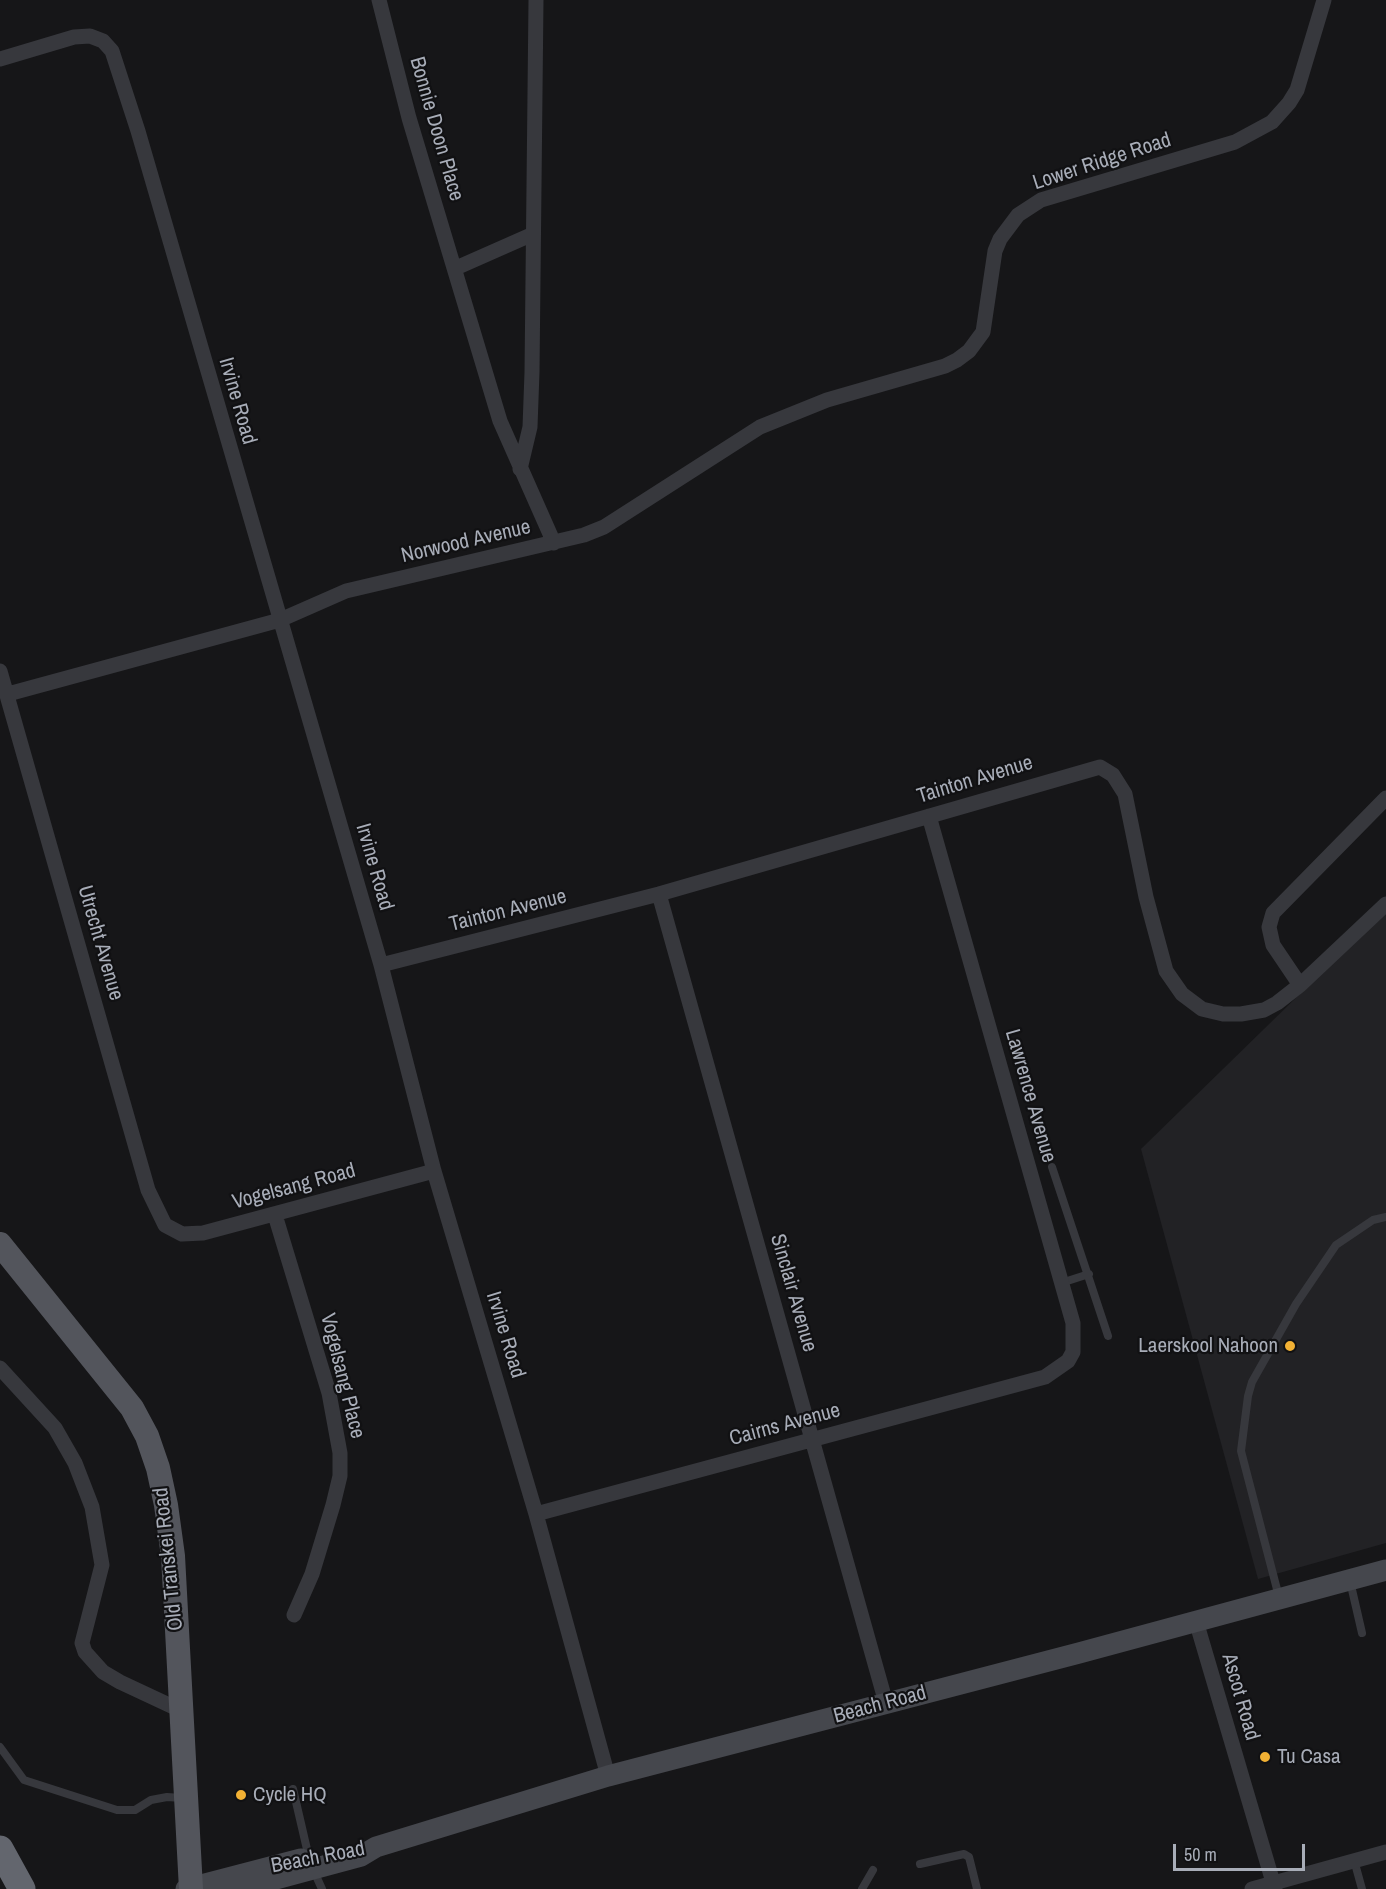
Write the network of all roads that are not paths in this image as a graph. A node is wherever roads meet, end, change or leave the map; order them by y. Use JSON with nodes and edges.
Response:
{"nodes":[{"id":1,"x":379,"y":0,"type":"edge"},
{"id":2,"x":536,"y":0,"type":"edge"},
{"id":3,"x":1324,"y":0,"type":"edge"},
{"id":4,"x":0,"y":59,"type":"edge"},
{"id":5,"x":533,"y":234,"type":"junction"},
{"id":6,"x":456,"y":268,"type":"junction"},
{"id":7,"x":911,"y":376,"type":"joint"},
{"id":8,"x":520,"y":469,"type":"junction"},
{"id":9,"x":554,"y":543,"type":"junction"},
{"id":10,"x":280,"y":620,"type":"junction"},
{"id":11,"x":0,"y":671,"type":"edge"},
{"id":12,"x":8,"y":694,"type":"junction"},
{"id":13,"x":1386,"y":798,"type":"edge"},
{"id":14,"x":929,"y":816,"type":"junction"},
{"id":15,"x":659,"y":894,"type":"junction"},
{"id":16,"x":1386,"y":904,"type":"edge"},
{"id":17,"x":381,"y":965,"type":"junction"},
{"id":18,"x":1300,"y":986,"type":"junction"},
{"id":19,"x":1052,"y":1167,"type":"dead end"},
{"id":20,"x":434,"y":1171,"type":"junction"},
{"id":21,"x":275,"y":1215,"type":"junction"},
{"id":22,"x":1386,"y":1217,"type":"edge"},
{"id":23,"x":165,"y":1225,"type":"joint"},
{"id":24,"x":0,"y":1244,"type":"edge"},
{"id":25,"x":1089,"y":1274,"type":"junction"},
{"id":26,"x":1061,"y":1283,"type":"junction"},
{"id":27,"x":1108,"y":1336,"type":"dead end"},
{"id":28,"x":0,"y":1368,"type":"edge"},
{"id":29,"x":1045,"y":1377,"type":"joint"},
{"id":30,"x":812,"y":1438,"type":"junction"},
{"id":31,"x":536,"y":1514,"type":"junction"},
{"id":32,"x":1386,"y":1570,"type":"edge"},
{"id":33,"x":1349,"y":1580,"type":"junction"},
{"id":34,"x":1279,"y":1598,"type":"junction"},
{"id":35,"x":294,"y":1615,"type":"dead end"},
{"id":36,"x":1196,"y":1621,"type":"junction"},
{"id":37,"x":1362,"y":1633,"type":"dead end"},
{"id":38,"x":886,"y":1704,"type":"junction"},
{"id":39,"x":182,"y":1712,"type":"junction"},
{"id":40,"x":0,"y":1747,"type":"edge"},
{"id":41,"x":608,"y":1776,"type":"junction"},
{"id":42,"x":293,"y":1790,"type":"dead end"},
{"id":43,"x":187,"y":1798,"type":"junction"},
{"id":44,"x":0,"y":1849,"type":"edge"},
{"id":45,"x":1386,"y":1852,"type":"edge"},
{"id":46,"x":1354,"y":1860,"type":"junction"},
{"id":47,"x":920,"y":1864,"type":"dead end"},
{"id":48,"x":873,"y":1870,"type":"dead end"},
{"id":49,"x":314,"y":1872,"type":"edge"},
{"id":50,"x":1274,"y":1886,"type":"edge"},
{"id":51,"x":189,"y":1888,"type":"edge"},
{"id":52,"x":22,"y":1889,"type":"edge"},
{"id":53,"x":239,"y":1889,"type":"edge"},
{"id":54,"x":862,"y":1889,"type":"edge"},
{"id":55,"x":977,"y":1889,"type":"edge"},
{"id":56,"x":1252,"y":1889,"type":"edge"},
{"id":57,"x":1362,"y":1889,"type":"edge"}],
"edges":[{"from":1,"to":6,"type":"street","name":"Bonnie Doon Place"},
{"from":2,"to":5,"type":"street"},
{"from":3,"to":7,"type":"street","name":"Lower Ridge Road"},
{"from":4,"to":10,"type":"street","name":"Irvine Road"},
{"from":5,"to":6,"type":"street"},
{"from":5,"to":8,"type":"street"},
{"from":6,"to":8,"type":"street","name":"Bonnie Doon Place"},
{"from":7,"to":9,"type":"street","name":"Norwood Avenue"},
{"from":8,"to":9,"type":"street","name":"Bonnie Doon Place"},
{"from":9,"to":10,"type":"street","name":"Norwood Avenue"},
{"from":10,"to":12,"type":"street","name":"Norwood Avenue"},
{"from":10,"to":17,"type":"street","name":"Irvine Road"},
{"from":11,"to":12,"type":"street","name":"Utrecht Avenue"},
{"from":12,"to":23,"type":"street","name":"Utrecht Avenue"},
{"from":13,"to":18,"type":"street"},
{"from":14,"to":15,"type":"street","name":"Tainton Avenue"},
{"from":14,"to":18,"type":"street","name":"Tainton Avenue"},
{"from":14,"to":26,"type":"street","name":"Lawrence Avenue"},
{"from":15,"to":17,"type":"street","name":"Tainton Avenue"},
{"from":15,"to":30,"type":"street","name":"Sinclair Avenue"},
{"from":16,"to":18,"type":"street","name":"Tainton Avenue"},
{"from":17,"to":20,"type":"street","name":"Irvine Road"},
{"from":19,"to":25,"type":"lane"},
{"from":20,"to":21,"type":"street","name":"Vogelsang Road"},
{"from":20,"to":31,"type":"street","name":"Irvine Road"},
{"from":21,"to":23,"type":"street","name":"Vogelsang Road"},
{"from":21,"to":35,"type":"street","name":"Vogelsang Place"},
{"from":22,"to":34,"type":"lane"},
{"from":24,"to":39,"type":"main road","name":"Old Transkei Road"},
{"from":25,"to":26,"type":"lane"},
{"from":25,"to":27,"type":"lane"},
{"from":26,"to":29,"type":"street","name":"Lawrence Avenue"},
{"from":28,"to":39,"type":"street"},
{"from":29,"to":30,"type":"street","name":"Cairns Avenue"},
{"from":30,"to":31,"type":"street","name":"Cairns Avenue"},
{"from":30,"to":38,"type":"street","name":"Sinclair Avenue"},
{"from":31,"to":41,"type":"street","name":"Irvine Road"},
{"from":32,"to":33,"type":"street","name":"Beach Road"},
{"from":33,"to":34,"type":"street","name":"Beach Road"},
{"from":33,"to":37,"type":"lane"},
{"from":34,"to":36,"type":"street","name":"Beach Road"},
{"from":36,"to":38,"type":"street","name":"Beach Road"},
{"from":36,"to":50,"type":"street","name":"Ascot Road"},
{"from":38,"to":41,"type":"street","name":"Beach Road"},
{"from":39,"to":43,"type":"main road","name":"Old Transkei Road"},
{"from":40,"to":43,"type":"lane"},
{"from":41,"to":49,"type":"street","name":"Beach Road"},
{"from":42,"to":49,"type":"lane"},
{"from":43,"to":51,"type":"main road","name":"Old Transkei Road"},
{"from":44,"to":52,"type":"highway"},
{"from":45,"to":46,"type":"street"},
{"from":46,"to":50,"type":"street"},
{"from":46,"to":57,"type":"lane"},
{"from":47,"to":55,"type":"lane"},
{"from":48,"to":54,"type":"lane"},
{"from":49,"to":51,"type":"street","name":"Beach Road"},
{"from":49,"to":53,"type":"street","name":"Beach Road"},
{"from":50,"to":56,"type":"street"}]}
